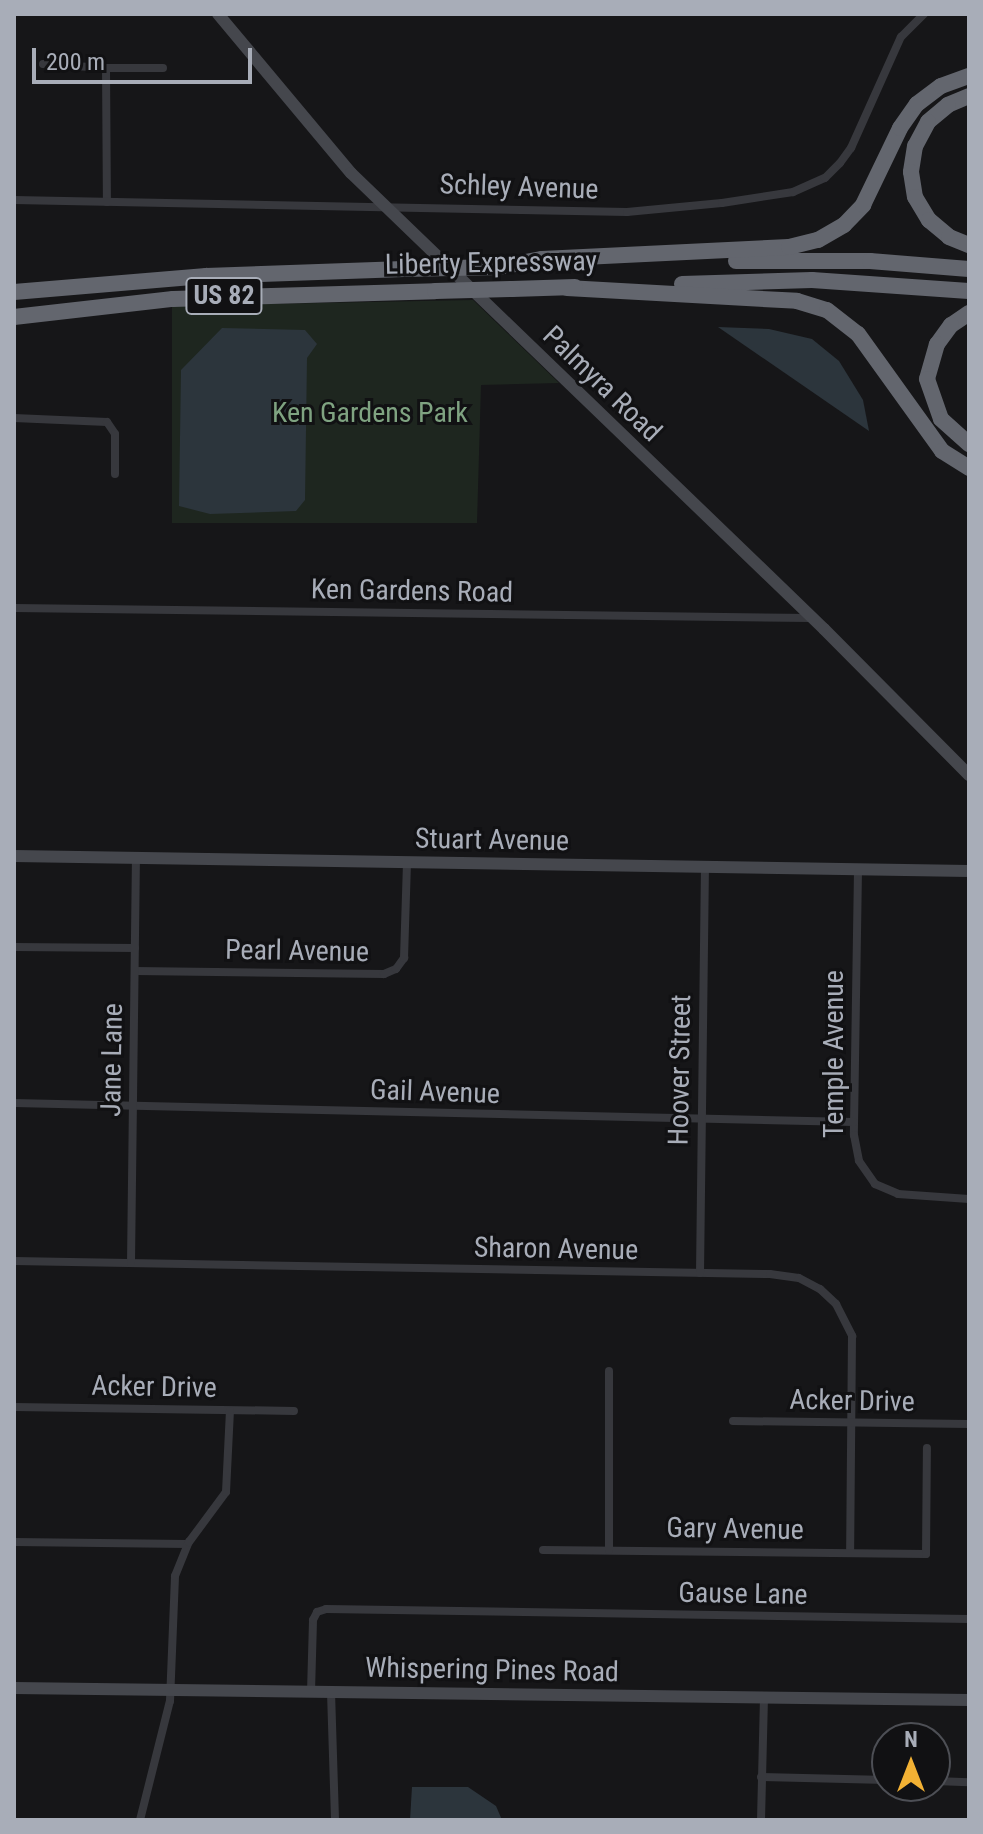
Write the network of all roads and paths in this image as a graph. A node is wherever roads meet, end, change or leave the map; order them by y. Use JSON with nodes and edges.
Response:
{"nodes":[{"id":1,"x":218,"y":14,"type":"edge"},
{"id":2,"x":924,"y":14,"type":"edge"},
{"id":3,"x":43,"y":64,"type":"dead end"},
{"id":4,"x":106,"y":68,"type":"junction"},
{"id":5,"x":163,"y":68,"type":"dead end"},
{"id":6,"x":969,"y":76,"type":"edge"},
{"id":7,"x":969,"y":96,"type":"edge"},
{"id":8,"x":14,"y":200,"type":"edge"},
{"id":9,"x":107,"y":202,"type":"junction"},
{"id":10,"x":385,"y":206,"type":"junction"},
{"id":11,"x":969,"y":245,"type":"edge"},
{"id":12,"x":693,"y":257,"type":"junction"},
{"id":13,"x":969,"y":269,"type":"edge"},
{"id":14,"x":701,"y":289,"type":"junction"},
{"id":15,"x":969,"y":291,"type":"edge"},
{"id":16,"x":14,"y":292,"type":"edge"},
{"id":17,"x":969,"y":313,"type":"edge"},
{"id":18,"x":14,"y":317,"type":"edge"},
{"id":19,"x":14,"y":418,"type":"edge"},
{"id":20,"x":969,"y":444,"type":"edge"},
{"id":21,"x":969,"y":468,"type":"edge"},
{"id":22,"x":115,"y":474,"type":"dead end"},
{"id":23,"x":14,"y":608,"type":"edge"},
{"id":24,"x":810,"y":618,"type":"junction"},
{"id":25,"x":969,"y":775,"type":"edge"},
{"id":26,"x":14,"y":856,"type":"edge"},
{"id":27,"x":136,"y":858,"type":"junction"},
{"id":28,"x":407,"y":862,"type":"junction"},
{"id":29,"x":705,"y":868,"type":"junction"},
{"id":30,"x":858,"y":870,"type":"junction"},
{"id":31,"x":969,"y":871,"type":"edge"},
{"id":32,"x":14,"y":947,"type":"edge"},
{"id":33,"x":135,"y":948,"type":"junction"},
{"id":34,"x":135,"y":971,"type":"junction"},
{"id":35,"x":14,"y":1103,"type":"edge"},
{"id":36,"x":133,"y":1105,"type":"junction"},
{"id":37,"x":702,"y":1118,"type":"junction"},
{"id":38,"x":854,"y":1122,"type":"junction"},
{"id":39,"x":969,"y":1199,"type":"edge"},
{"id":40,"x":14,"y":1261,"type":"edge"},
{"id":41,"x":131,"y":1263,"type":"junction"},
{"id":42,"x":700,"y":1273,"type":"junction"},
{"id":43,"x":609,"y":1371,"type":"dead end"},
{"id":44,"x":14,"y":1407,"type":"edge"},
{"id":45,"x":230,"y":1411,"type":"junction"},
{"id":46,"x":294,"y":1411,"type":"dead end"},
{"id":47,"x":733,"y":1421,"type":"dead end"},
{"id":48,"x":852,"y":1423,"type":"junction"},
{"id":49,"x":969,"y":1424,"type":"edge"},
{"id":50,"x":927,"y":1448,"type":"dead end"},
{"id":51,"x":14,"y":1542,"type":"edge"},
{"id":52,"x":187,"y":1544,"type":"junction"},
{"id":53,"x":543,"y":1550,"type":"dead end"},
{"id":54,"x":609,"y":1550,"type":"junction"},
{"id":55,"x":850,"y":1552,"type":"junction"},
{"id":56,"x":969,"y":1619,"type":"edge"},
{"id":57,"x":14,"y":1688,"type":"edge"},
{"id":58,"x":172,"y":1690,"type":"junction"},
{"id":59,"x":311,"y":1692,"type":"junction"},
{"id":60,"x":331,"y":1692,"type":"junction"},
{"id":61,"x":764,"y":1696,"type":"junction"},
{"id":62,"x":969,"y":1700,"type":"edge"},
{"id":63,"x":761,"y":1777,"type":"junction"},
{"id":64,"x":871,"y":1780,"type":"edge"},
{"id":65,"x":140,"y":1820,"type":"edge"},
{"id":66,"x":335,"y":1820,"type":"edge"},
{"id":67,"x":761,"y":1820,"type":"edge"}],
"edges":[{"from":1,"to":10,"type":"street","name":"Palmyra Road"},
{"from":2,"to":10,"type":"street","name":"Schley Avenue"},
{"from":3,"to":4,"type":"street"},
{"from":4,"to":5,"type":"street"},
{"from":4,"to":9,"type":"street"},
{"from":6,"to":12,"type":"highway"},
{"from":7,"to":11,"type":"highway"},
{"from":8,"to":9,"type":"street","name":"Schley Avenue"},
{"from":9,"to":10,"type":"street","name":"Schley Avenue"},
{"from":10,"to":24,"type":"street","name":"Palmyra Road"},
{"from":12,"to":13,"type":"highway"},
{"from":12,"to":16,"type":"highway","name":"Liberty Expressway","number":"US 82","bridge":true},
{"from":14,"to":15,"type":"highway"},
{"from":14,"to":18,"type":"highway","name":"Liberty Expressway","number":"US 82","bridge":true},
{"from":14,"to":21,"type":"highway"},
{"from":17,"to":20,"type":"highway"},
{"from":19,"to":22,"type":"street"},
{"from":23,"to":24,"type":"street","name":"Ken Gardens Road"},
{"from":24,"to":25,"type":"street","name":"Palmyra Road"},
{"from":26,"to":27,"type":"street","name":"Stuart Avenue"},
{"from":27,"to":28,"type":"street","name":"Stuart Avenue"},
{"from":27,"to":33,"type":"street","name":"Jane Lane"},
{"from":28,"to":29,"type":"street","name":"Stuart Avenue"},
{"from":28,"to":34,"type":"street","name":"Pearl Avenue"},
{"from":29,"to":30,"type":"street","name":"Stuart Avenue"},
{"from":29,"to":37,"type":"street","name":"Hoover Street"},
{"from":30,"to":31,"type":"street","name":"Stuart Avenue"},
{"from":30,"to":38,"type":"street","name":"Temple Avenue"},
{"from":32,"to":33,"type":"street"},
{"from":33,"to":34,"type":"street","name":"Jane Lane"},
{"from":34,"to":36,"type":"street","name":"Jane Lane"},
{"from":35,"to":36,"type":"street","name":"Gail Avenue"},
{"from":36,"to":37,"type":"street","name":"Gail Avenue"},
{"from":36,"to":41,"type":"street","name":"Jane Lane"},
{"from":37,"to":38,"type":"street","name":"Gail Avenue"},
{"from":37,"to":42,"type":"street","name":"Hoover Street"},
{"from":38,"to":39,"type":"street","name":"Temple Avenue"},
{"from":40,"to":41,"type":"street","name":"Sharon Avenue"},
{"from":41,"to":42,"type":"street","name":"Sharon Avenue"},
{"from":42,"to":48,"type":"street","name":"Sharon Avenue"},
{"from":43,"to":54,"type":"street"},
{"from":44,"to":45,"type":"street","name":"Acker Drive"},
{"from":45,"to":46,"type":"street","name":"Acker Drive"},
{"from":45,"to":52,"type":"street"},
{"from":47,"to":48,"type":"street","name":"Acker Drive"},
{"from":48,"to":49,"type":"street","name":"Acker Drive"},
{"from":48,"to":55,"type":"street","name":"Sharon Avenue"},
{"from":50,"to":55,"type":"street","name":"Gary Avenue"},
{"from":51,"to":52,"type":"street"},
{"from":52,"to":58,"type":"street"},
{"from":53,"to":54,"type":"street","name":"Gary Avenue"},
{"from":54,"to":55,"type":"street","name":"Gary Avenue"},
{"from":56,"to":59,"type":"street","name":"Gause Lane"},
{"from":57,"to":58,"type":"street","name":"Whispering Pines Road"},
{"from":58,"to":59,"type":"street","name":"Whispering Pines Road"},
{"from":58,"to":65,"type":"street"},
{"from":59,"to":60,"type":"street","name":"Whispering Pines Road"},
{"from":60,"to":61,"type":"street","name":"Whispering Pines Road"},
{"from":60,"to":66,"type":"street"},
{"from":61,"to":62,"type":"street","name":"Whispering Pines Road"},
{"from":61,"to":63,"type":"street"},
{"from":63,"to":64,"type":"street"},
{"from":63,"to":67,"type":"street"}]}
